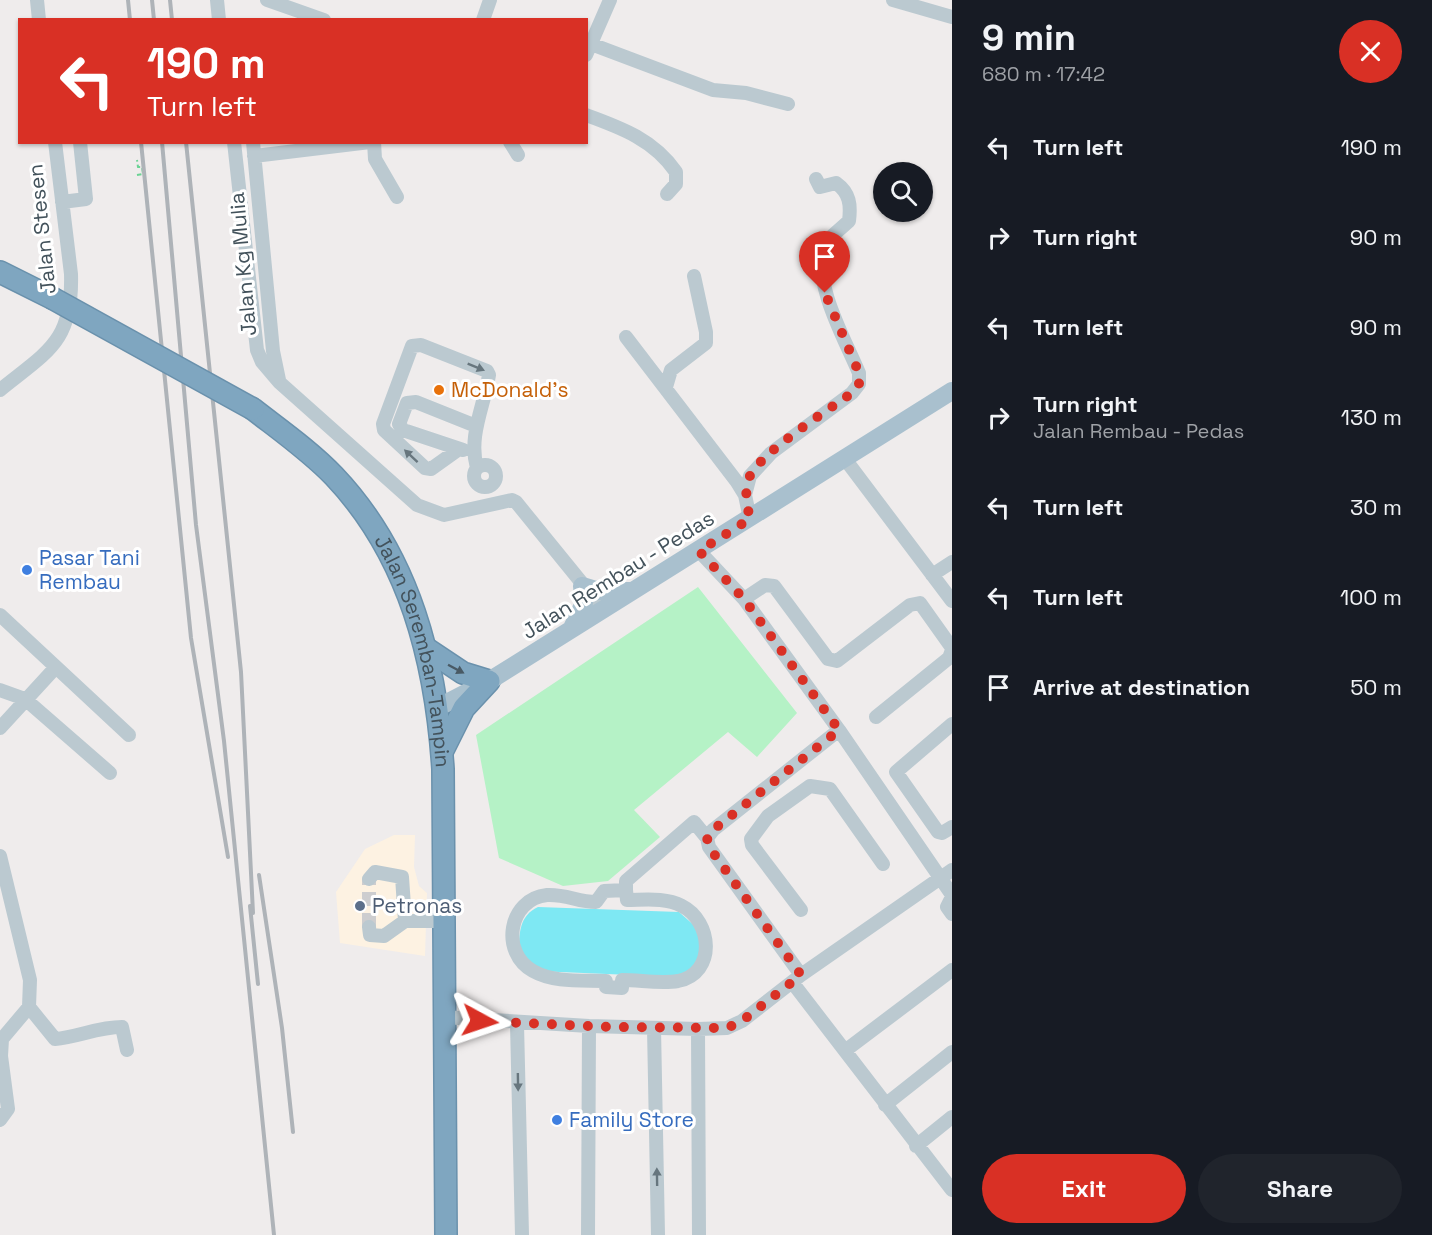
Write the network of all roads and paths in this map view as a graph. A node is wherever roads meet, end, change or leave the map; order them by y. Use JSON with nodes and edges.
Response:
{"nodes":[{"id":1,"x":37,"y":0,"type":"edge"},
{"id":2,"x":217,"y":0,"type":"edge"},
{"id":3,"x":267,"y":0,"type":"edge"},
{"id":4,"x":490,"y":0,"type":"edge"},
{"id":5,"x":610,"y":0,"type":"edge"},
{"id":6,"x":893,"y":0,"type":"edge"},
{"id":7,"x":952,"y":17,"type":"edge"},
{"id":8,"x":39,"y":18,"type":"edge"},
{"id":9,"x":219,"y":18,"type":"edge"},
{"id":10,"x":318,"y":18,"type":"edge"},
{"id":11,"x":484,"y":18,"type":"edge"},
{"id":12,"x":589,"y":49,"type":"edge"},
{"id":13,"x":788,"y":104,"type":"dead end"},
{"id":14,"x":588,"y":116,"type":"edge"},
{"id":15,"x":55,"y":144,"type":"edge"},
{"id":16,"x":80,"y":144,"type":"edge"},
{"id":17,"x":234,"y":144,"type":"edge"},
{"id":18,"x":338,"y":144,"type":"edge"},
{"id":19,"x":372,"y":144,"type":"edge"},
{"id":20,"x":511,"y":144,"type":"edge"},
{"id":21,"x":254,"y":149,"type":"edge"},
{"id":22,"x":518,"y":155,"type":"dead end"},
{"id":23,"x":137,"y":160,"type":"dead end"},
{"id":24,"x":137,"y":175,"type":"dead end"},
{"id":25,"x":816,"y":179,"type":"dead end"},
{"id":26,"x":667,"y":194,"type":"dead end"},
{"id":27,"x":397,"y":197,"type":"dead end"},
{"id":28,"x":62,"y":202,"type":"junction"},
{"id":29,"x":0,"y":272,"type":"edge"},
{"id":30,"x":694,"y":276,"type":"dead end"},
{"id":31,"x":626,"y":337,"type":"dead end"},
{"id":32,"x":279,"y":382,"type":"junction"},
{"id":33,"x":666,"y":387,"type":"junction"},
{"id":34,"x":0,"y":390,"type":"edge"},
{"id":35,"x":952,"y":391,"type":"edge"},
{"id":36,"x":476,"y":426,"type":"junction"},
{"id":37,"x":459,"y":449,"type":"junction"},
{"id":38,"x":473,"y":454,"type":"junction"},
{"id":39,"x":845,"y":459,"type":"junction"},
{"id":40,"x":746,"y":495,"type":"junction"},
{"id":41,"x":500,"y":503,"type":"junction"},
{"id":42,"x":750,"y":519,"type":"junction"},
{"id":43,"x":699,"y":551,"type":"junction"},
{"id":44,"x":952,"y":562,"type":"edge"},
{"id":45,"x":932,"y":575,"type":"junction"},
{"id":46,"x":582,"y":586,"type":"junction"},
{"id":47,"x":631,"y":591,"type":"junction"},
{"id":48,"x":744,"y":599,"type":"junction"},
{"id":49,"x":952,"y":601,"type":"edge"},
{"id":50,"x":603,"y":609,"type":"junction"},
{"id":51,"x":0,"y":615,"type":"edge"},
{"id":52,"x":569,"y":632,"type":"junction"},
{"id":53,"x":426,"y":649,"type":"junction"},
{"id":54,"x":952,"y":649,"type":"edge"},
{"id":55,"x":56,"y":667,"type":"junction"},
{"id":56,"x":489,"y":681,"type":"junction"},
{"id":57,"x":0,"y":690,"type":"edge"},
{"id":58,"x":25,"y":699,"type":"junction"},
{"id":59,"x":438,"y":708,"type":"junction"},
{"id":60,"x":876,"y":717,"type":"dead end"},
{"id":61,"x":952,"y":724,"type":"edge"},
{"id":62,"x":0,"y":728,"type":"edge"},
{"id":63,"x":839,"y":730,"type":"junction"},
{"id":64,"x":129,"y":735,"type":"dead end"},
{"id":65,"x":442,"y":752,"type":"junction"},
{"id":66,"x":110,"y":773,"type":"dead end"},
{"id":67,"x":755,"y":797,"type":"junction"},
{"id":68,"x":913,"y":797,"type":"junction"},
{"id":69,"x":893,"y":811,"type":"junction"},
{"id":70,"x":768,"y":816,"type":"junction"},
{"id":71,"x":952,"y":827,"type":"edge"},
{"id":72,"x":707,"y":838,"type":"junction"},
{"id":73,"x":0,"y":856,"type":"edge"},
{"id":74,"x":883,"y":864,"type":"dead end"},
{"id":75,"x":952,"y":870,"type":"edge"},
{"id":76,"x":369,"y":879,"type":"dead end"},
{"id":77,"x":939,"y":879,"type":"junction"},
{"id":78,"x":626,"y":890,"type":"junction"},
{"id":79,"x":952,"y":896,"type":"edge"},
{"id":80,"x":801,"y":910,"type":"dead end"},
{"id":81,"x":952,"y":914,"type":"edge"},
{"id":82,"x":405,"y":921,"type":"junction"},
{"id":83,"x":443,"y":921,"type":"junction"},
{"id":84,"x":369,"y":927,"type":"dead end"},
{"id":85,"x":952,"y":970,"type":"edge"},
{"id":86,"x":797,"y":979,"type":"junction"},
{"id":87,"x":29,"y":1007,"type":"junction"},
{"id":88,"x":443,"y":1017,"type":"junction"},
{"id":89,"x":517,"y":1024,"type":"junction"},
{"id":90,"x":589,"y":1026,"type":"junction"},
{"id":91,"x":654,"y":1028,"type":"junction"},
{"id":92,"x":698,"y":1029,"type":"junction"},
{"id":93,"x":127,"y":1050,"type":"dead end"},
{"id":94,"x":846,"y":1050,"type":"junction"},
{"id":95,"x":952,"y":1052,"type":"edge"},
{"id":96,"x":885,"y":1105,"type":"junction"},
{"id":97,"x":952,"y":1117,"type":"edge"},
{"id":98,"x":0,"y":1120,"type":"edge"},
{"id":99,"x":916,"y":1146,"type":"junction"},
{"id":100,"x":951,"y":1186,"type":"edge"},
{"id":101,"x":447,"y":1235,"type":"edge"},
{"id":102,"x":522,"y":1235,"type":"edge"},
{"id":103,"x":588,"y":1235,"type":"edge"},
{"id":104,"x":658,"y":1235,"type":"edge"},
{"id":105,"x":699,"y":1235,"type":"edge"}],
"edges":[{"from":1,"to":8,"type":"street"},
{"from":2,"to":9,"type":"street"},
{"from":3,"to":10,"type":"street"},
{"from":4,"to":11,"type":"street"},
{"from":5,"to":12,"type":"street"},
{"from":6,"to":7,"type":"street"},
{"from":12,"to":13,"type":"street"},
{"from":14,"to":26,"type":"street"},
{"from":15,"to":28,"type":"street","name":"Jalan Stesen"},
{"from":16,"to":28,"type":"street"},
{"from":17,"to":32,"type":"street"},
{"from":18,"to":21,"type":"street"},
{"from":19,"to":27,"type":"street"},
{"from":20,"to":22,"type":"street"},
{"from":21,"to":32,"type":"street","name":"Jalan Kg Mulia"},
{"from":23,"to":24,"type":"path"},
{"from":25,"to":40,"type":"street"},
{"from":28,"to":34,"type":"street","name":"Jalan Stesen"},
{"from":29,"to":53,"type":"highway","name":"Jalan Seremban-Tampin","bridge":true},
{"from":30,"to":33,"type":"street"},
{"from":31,"to":33,"type":"street"},
{"from":32,"to":41,"type":"street"},
{"from":33,"to":40,"type":"street"},
{"from":35,"to":39,"type":"main road","name":"Jalan Rembau - Pedas"},
{"from":36,"to":37,"type":"street"},
{"from":37,"to":36,"type":"street","one_way":true},
{"from":36,"to":38,"type":"street"},
{"from":37,"to":38,"type":"street"},
{"from":38,"to":41,"type":"street"},
{"from":39,"to":42,"type":"main road","name":"Jalan Rembau - Pedas"},
{"from":39,"to":45,"type":"street"},
{"from":40,"to":42,"type":"street"},
{"from":41,"to":46,"type":"street"},
{"from":42,"to":43,"type":"main road","name":"Jalan Rembau - Pedas"},
{"from":43,"to":47,"type":"main road","name":"Jalan Rembau - Pedas"},
{"from":43,"to":48,"type":"street"},
{"from":44,"to":45,"type":"street"},
{"from":45,"to":49,"type":"street"},
{"from":46,"to":47,"type":"main road"},
{"from":46,"to":50,"type":"street"},
{"from":46,"to":52,"type":"main road"},
{"from":47,"to":50,"type":"main road","name":"Jalan Rembau - Pedas"},
{"from":48,"to":54,"type":"street"},
{"from":48,"to":63,"type":"street"},
{"from":50,"to":52,"type":"main road","name":"Jalan Rembau - Pedas"},
{"from":51,"to":55,"type":"street"},
{"from":52,"to":56,"type":"main road","name":"Jalan Rembau - Pedas"},
{"from":53,"to":56,"type":"highway","one_way":true},
{"from":53,"to":59,"type":"highway","name":"Jalan Seremban-Tampin"},
{"from":54,"to":60,"type":"street"},
{"from":55,"to":58,"type":"street"},
{"from":55,"to":64,"type":"street"},
{"from":56,"to":59,"type":"main road","name":"Jalan Rembau - Pedas"},
{"from":56,"to":65,"type":"highway"},
{"from":57,"to":58,"type":"street"},
{"from":58,"to":62,"type":"street"},
{"from":58,"to":66,"type":"street"},
{"from":59,"to":65,"type":"highway","name":"Jalan Seremban-Tampin"},
{"from":61,"to":68,"type":"street"},
{"from":63,"to":67,"type":"street"},
{"from":63,"to":69,"type":"street"},
{"from":65,"to":83,"type":"highway","name":"Jalan Seremban-Tampin"},
{"from":67,"to":70,"type":"street"},
{"from":67,"to":72,"type":"street"},
{"from":68,"to":69,"type":"street"},
{"from":68,"to":71,"type":"street"},
{"from":69,"to":77,"type":"street"},
{"from":70,"to":74,"type":"street"},
{"from":70,"to":80,"type":"street"},
{"from":72,"to":78,"type":"street"},
{"from":72,"to":86,"type":"street"},
{"from":73,"to":87,"type":"street"},
{"from":75,"to":77,"type":"street"},
{"from":76,"to":82,"type":"street"},
{"from":77,"to":79,"type":"street"},
{"from":77,"to":86,"type":"street"},
{"from":78,"to":78,"type":"street"},
{"from":79,"to":81,"type":"street"},
{"from":82,"to":83,"type":"street"},
{"from":82,"to":84,"type":"street"},
{"from":83,"to":88,"type":"highway","name":"Jalan Seremban-Tampin"},
{"from":85,"to":94,"type":"street"},
{"from":86,"to":92,"type":"street"},
{"from":86,"to":94,"type":"street"},
{"from":87,"to":93,"type":"street"},
{"from":87,"to":98,"type":"street"},
{"from":88,"to":89,"type":"street"},
{"from":88,"to":101,"type":"highway","name":"Jalan Seremban-Tampin"},
{"from":89,"to":90,"type":"street"},
{"from":89,"to":102,"type":"street","one_way":true},
{"from":90,"to":91,"type":"street"},
{"from":90,"to":103,"type":"street"},
{"from":91,"to":92,"type":"street"},
{"from":104,"to":91,"type":"street","one_way":true},
{"from":92,"to":105,"type":"street"},
{"from":94,"to":96,"type":"street"},
{"from":95,"to":96,"type":"street"},
{"from":96,"to":99,"type":"street"},
{"from":97,"to":99,"type":"street"},
{"from":99,"to":100,"type":"street"}]}
